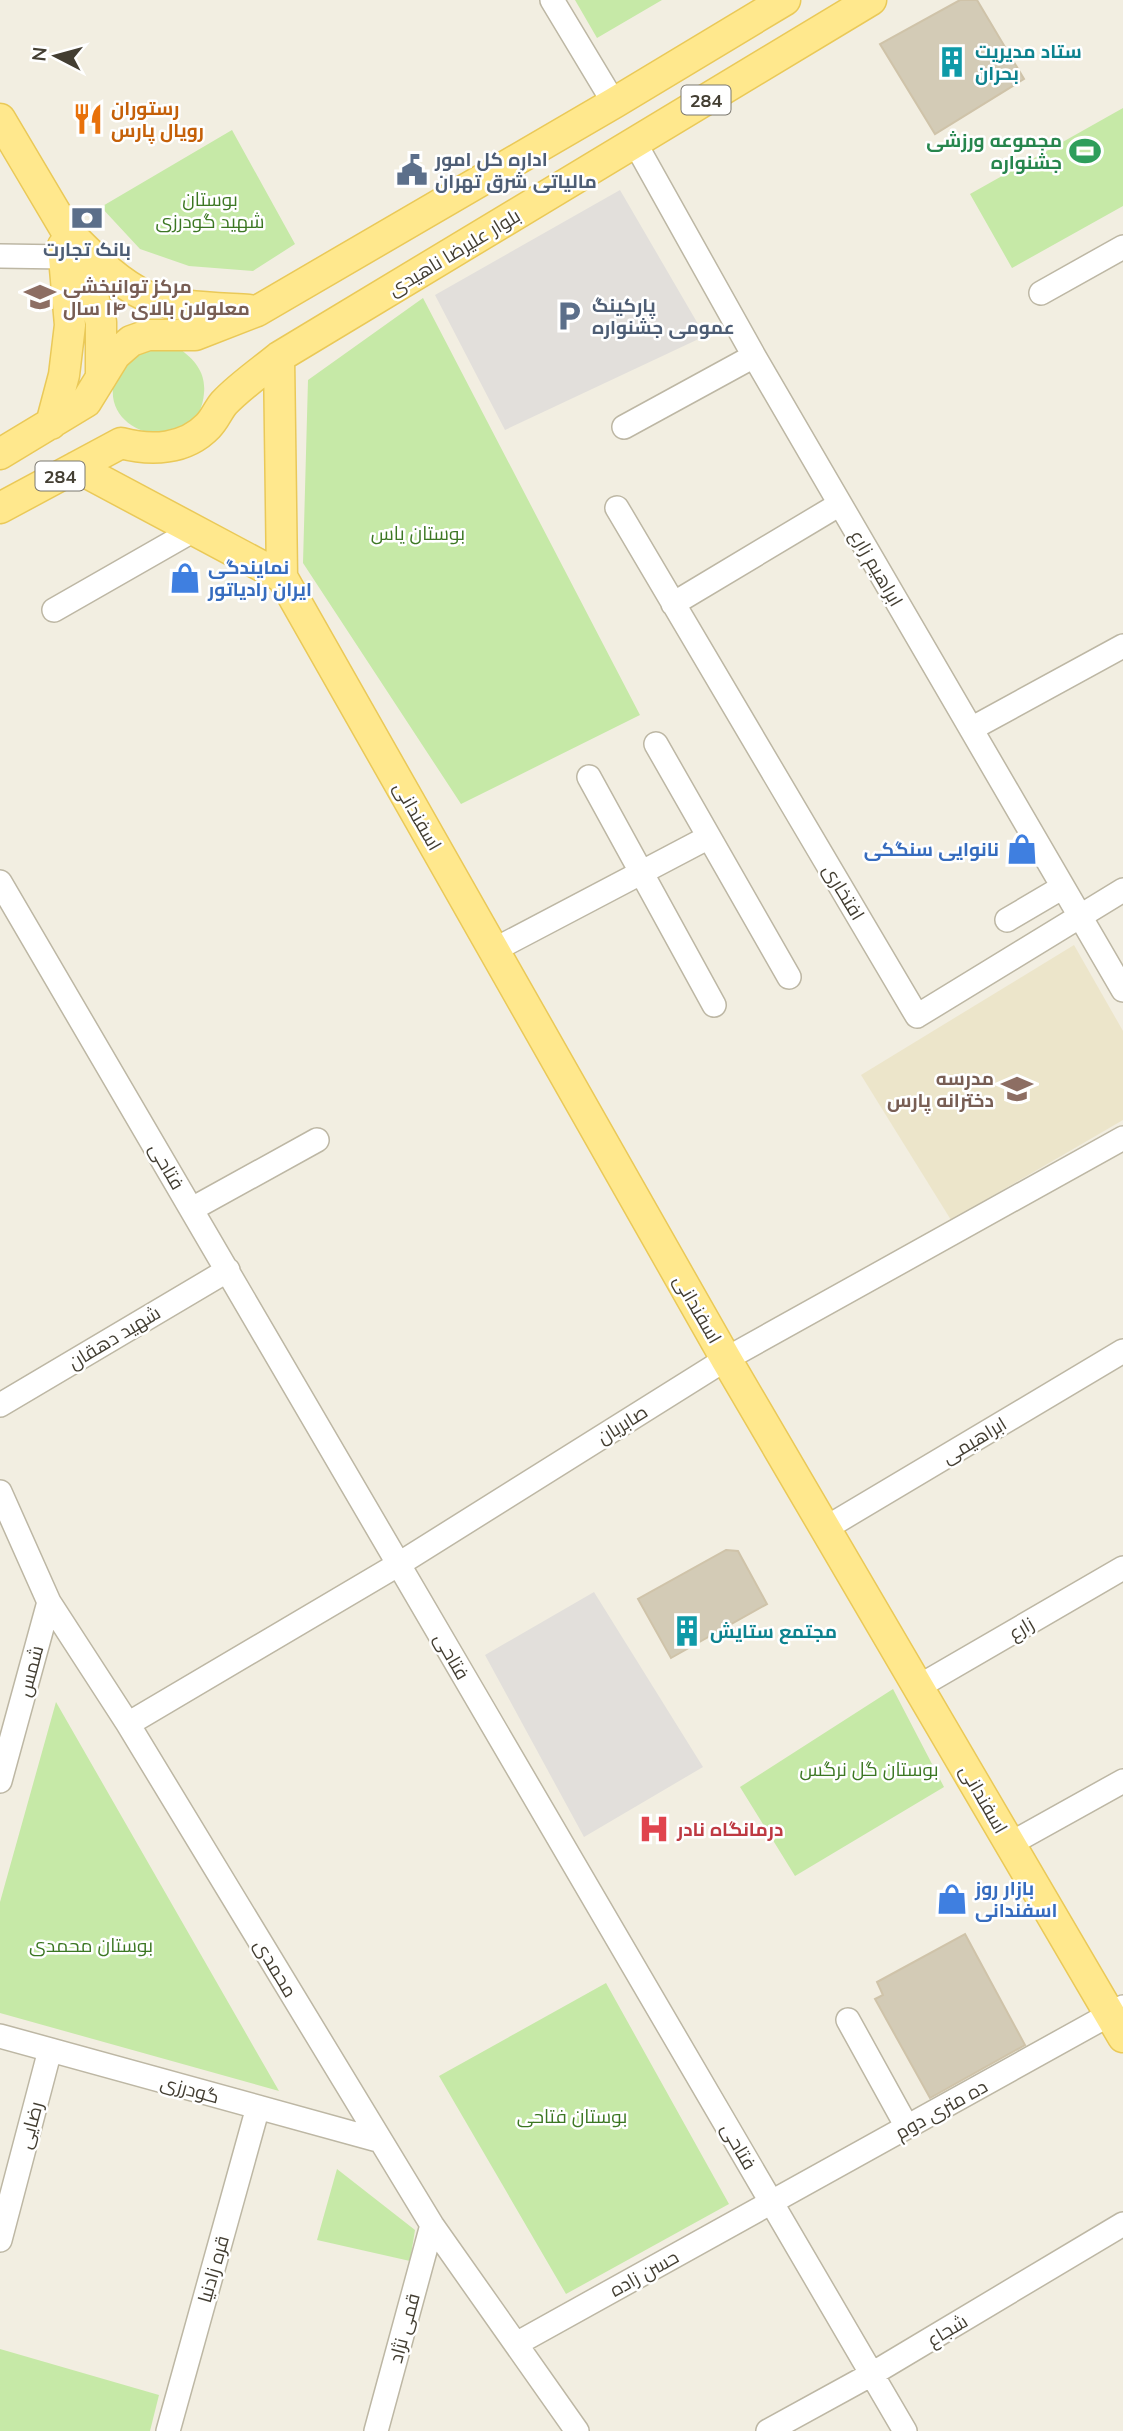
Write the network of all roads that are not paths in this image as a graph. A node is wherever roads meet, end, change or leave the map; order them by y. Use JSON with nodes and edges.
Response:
{"nodes":[{"id":1,"x":552,"y":0,"type":"edge"},
{"id":2,"x":785,"y":0,"type":"edge"},
{"id":3,"x":871,"y":0,"type":"edge"},
{"id":4,"x":614,"y":103,"type":"junction"},
{"id":5,"x":0,"y":119,"type":"edge"},
{"id":6,"x":583,"y":121,"type":"junction"},
{"id":7,"x":635,"y":143,"type":"junction"},
{"id":8,"x":529,"y":153,"type":"junction"},
{"id":9,"x":603,"y":162,"type":"junction"},
{"id":10,"x":541,"y":200,"type":"junction"},
{"id":11,"x":64,"y":237,"type":"junction"},
{"id":12,"x":1123,"y":247,"type":"edge"},
{"id":13,"x":0,"y":256,"type":"edge"},
{"id":14,"x":1041,"y":293,"type":"dead end"},
{"id":15,"x":257,"y":311,"type":"junction"},
{"id":16,"x":279,"y":356,"type":"junction"},
{"id":17,"x":754,"y":356,"type":"junction"},
{"id":18,"x":101,"y":379,"type":"junction"},
{"id":19,"x":51,"y":424,"type":"junction"},
{"id":20,"x":624,"y":427,"type":"dead end"},
{"id":21,"x":0,"y":454,"type":"edge"},
{"id":22,"x":76,"y":467,"type":"junction"},
{"id":23,"x":840,"y":504,"type":"junction"},
{"id":24,"x":0,"y":508,"type":"edge"},
{"id":25,"x":617,"y":508,"type":"dead end"},
{"id":26,"x":194,"y":530,"type":"junction"},
{"id":27,"x":282,"y":577,"type":"junction"},
{"id":28,"x":673,"y":604,"type":"junction"},
{"id":29,"x":54,"y":610,"type":"dead end"},
{"id":30,"x":1123,"y":646,"type":"edge"},
{"id":31,"x":971,"y":729,"type":"junction"},
{"id":32,"x":656,"y":744,"type":"dead end"},
{"id":33,"x":589,"y":778,"type":"dead end"},
{"id":34,"x":709,"y":837,"type":"junction"},
{"id":35,"x":641,"y":873,"type":"junction"},
{"id":36,"x":0,"y":881,"type":"edge"},
{"id":37,"x":1063,"y":887,"type":"junction"},
{"id":38,"x":1123,"y":890,"type":"edge"},
{"id":39,"x":1080,"y":915,"type":"junction"},
{"id":40,"x":1007,"y":920,"type":"dead end"},
{"id":41,"x":494,"y":950,"type":"junction"},
{"id":42,"x":789,"y":977,"type":"dead end"},
{"id":43,"x":1123,"y":990,"type":"edge"},
{"id":44,"x":715,"y":1004,"type":"dead end"},
{"id":45,"x":1123,"y":1138,"type":"edge"},
{"id":46,"x":317,"y":1140,"type":"dead end"},
{"id":47,"x":192,"y":1209,"type":"junction"},
{"id":48,"x":228,"y":1270,"type":"junction"},
{"id":49,"x":1123,"y":1352,"type":"edge"},
{"id":50,"x":726,"y":1359,"type":"junction"},
{"id":51,"x":0,"y":1405,"type":"edge"},
{"id":52,"x":0,"y":1492,"type":"edge"},
{"id":53,"x":826,"y":1528,"type":"junction"},
{"id":54,"x":399,"y":1564,"type":"junction"},
{"id":55,"x":1123,"y":1568,"type":"edge"},
{"id":56,"x":49,"y":1602,"type":"junction"},
{"id":57,"x":918,"y":1687,"type":"junction"},
{"id":58,"x":128,"y":1724,"type":"junction"},
{"id":59,"x":0,"y":1781,"type":"edge"},
{"id":60,"x":1123,"y":1782,"type":"edge"},
{"id":61,"x":1010,"y":1844,"type":"junction"},
{"id":62,"x":848,"y":2020,"type":"dead end"},
{"id":63,"x":1119,"y":2020,"type":"edge"},
{"id":64,"x":0,"y":2036,"type":"edge"},
{"id":65,"x":50,"y":2050,"type":"junction"},
{"id":66,"x":258,"y":2107,"type":"junction"},
{"id":67,"x":907,"y":2127,"type":"junction"},
{"id":68,"x":381,"y":2141,"type":"junction"},
{"id":69,"x":772,"y":2202,"type":"junction"},
{"id":70,"x":1123,"y":2224,"type":"edge"},
{"id":71,"x":432,"y":2225,"type":"junction"},
{"id":72,"x":0,"y":2240,"type":"edge"},
{"id":73,"x":516,"y":2344,"type":"junction"},
{"id":74,"x":872,"y":2374,"type":"junction"},
{"id":75,"x":575,"y":2430,"type":"edge"},
{"id":76,"x":168,"y":2431,"type":"edge"},
{"id":77,"x":376,"y":2431,"type":"edge"},
{"id":78,"x":768,"y":2431,"type":"edge"},
{"id":79,"x":905,"y":2431,"type":"edge"}],
"edges":[{"from":1,"to":4,"type":"street"},
{"from":2,"to":4,"type":"main road","number":"284"},
{"from":3,"to":7,"type":"main road","name":"بلوار علیرضا ناهیدی","number":"284"},
{"from":4,"to":6,"type":"main road","number":"284"},
{"from":5,"to":11,"type":"main road"},
{"from":6,"to":8,"type":"main road","number":"284"},
{"from":6,"to":9,"type":"main road"},
{"from":7,"to":9,"type":"main road","name":"بلوار علیرضا ناهیدی","number":"284"},
{"from":7,"to":17,"type":"street","name":"ابراهیم زارع"},
{"from":8,"to":10,"type":"main road"},
{"from":8,"to":15,"type":"main road","number":"284"},
{"from":9,"to":10,"type":"main road","name":"بلوار علیرضا ناهیدی","number":"284"},
{"from":10,"to":16,"type":"main road","name":"بلوار علیرضا ناهیدی","number":"284"},
{"from":11,"to":13,"type":"street"},
{"from":11,"to":15,"type":"main road"},
{"from":11,"to":18,"type":"main road"},
{"from":11,"to":19,"type":"main road"},
{"from":12,"to":14,"type":"street"},
{"from":15,"to":18,"type":"main road","number":"284"},
{"from":16,"to":22,"type":"main road","name":"بلوار علیرضا ناهیدی","number":"284"},
{"from":16,"to":27,"type":"main road"},
{"from":17,"to":20,"type":"street"},
{"from":17,"to":23,"type":"street","name":"ابراهیم زارع"},
{"from":18,"to":19,"type":"main road","number":"284"},
{"from":19,"to":21,"type":"main road","number":"284"},
{"from":22,"to":24,"type":"main road","number":"284"},
{"from":22,"to":26,"type":"main road"},
{"from":23,"to":28,"type":"street"},
{"from":23,"to":31,"type":"street","name":"ابراهیم زارع"},
{"from":25,"to":28,"type":"street","name":"افتخاری"},
{"from":26,"to":27,"type":"main road"},
{"from":26,"to":29,"type":"street"},
{"from":27,"to":41,"type":"main road","name":"اسفندانی"},
{"from":28,"to":39,"type":"street","name":"افتخاری"},
{"from":30,"to":31,"type":"street"},
{"from":31,"to":37,"type":"street","name":"ابراهیم زارع"},
{"from":32,"to":34,"type":"street"},
{"from":33,"to":35,"type":"street"},
{"from":34,"to":35,"type":"street"},
{"from":34,"to":42,"type":"street"},
{"from":35,"to":41,"type":"street"},
{"from":35,"to":44,"type":"street"},
{"from":36,"to":47,"type":"street","name":"فتاحی"},
{"from":37,"to":39,"type":"street","name":"ابراهیم زارع"},
{"from":37,"to":40,"type":"street"},
{"from":38,"to":39,"type":"street"},
{"from":39,"to":43,"type":"street","name":"ابراهیم زارع"},
{"from":41,"to":50,"type":"main road","name":"اسفندانی"},
{"from":45,"to":50,"type":"street","name":"صابریان"},
{"from":46,"to":47,"type":"street"},
{"from":47,"to":48,"type":"street","name":"فتاحی"},
{"from":48,"to":51,"type":"street","name":"شهید دهقان"},
{"from":48,"to":54,"type":"street","name":"فتاحی"},
{"from":49,"to":53,"type":"street","name":"ابراهیمی"},
{"from":50,"to":53,"type":"main road","name":"اسفندانی"},
{"from":50,"to":54,"type":"street","name":"صابریان"},
{"from":52,"to":56,"type":"street","name":"محمدی"},
{"from":53,"to":57,"type":"main road","name":"اسفندانی"},
{"from":54,"to":58,"type":"street","name":"صابریان"},
{"from":54,"to":69,"type":"street","name":"فتاحی"},
{"from":55,"to":57,"type":"street","name":"زارع"},
{"from":56,"to":58,"type":"street","name":"محمدی"},
{"from":56,"to":59,"type":"street","name":"شمس"},
{"from":57,"to":61,"type":"main road","name":"اسفندانی"},
{"from":58,"to":68,"type":"street","name":"محمدی"},
{"from":60,"to":61,"type":"street"},
{"from":61,"to":63,"type":"main road","name":"اسفندانی"},
{"from":62,"to":67,"type":"street"},
{"from":63,"to":67,"type":"street","name":"ده متری دوم"},
{"from":64,"to":65,"type":"street","name":"گودرزی"},
{"from":65,"to":66,"type":"street","name":"گودرزی"},
{"from":65,"to":72,"type":"street","name":"رضایی"},
{"from":66,"to":68,"type":"street","name":"گودرزی"},
{"from":66,"to":76,"type":"street","name":"قره زادنیا"},
{"from":67,"to":69,"type":"street","name":"ده متری دوم"},
{"from":68,"to":71,"type":"street","name":"محمدی"},
{"from":69,"to":73,"type":"street","name":"حسن زاده"},
{"from":69,"to":74,"type":"street","name":"فتاحی"},
{"from":70,"to":74,"type":"street","name":"شجاع"},
{"from":71,"to":73,"type":"street","name":"محمدی"},
{"from":71,"to":77,"type":"street","name":"قمی نژاد"},
{"from":73,"to":75,"type":"street","name":"محمدی"},
{"from":74,"to":78,"type":"street","name":"شجاع"},
{"from":74,"to":79,"type":"street","name":"فتاحی"}]}
